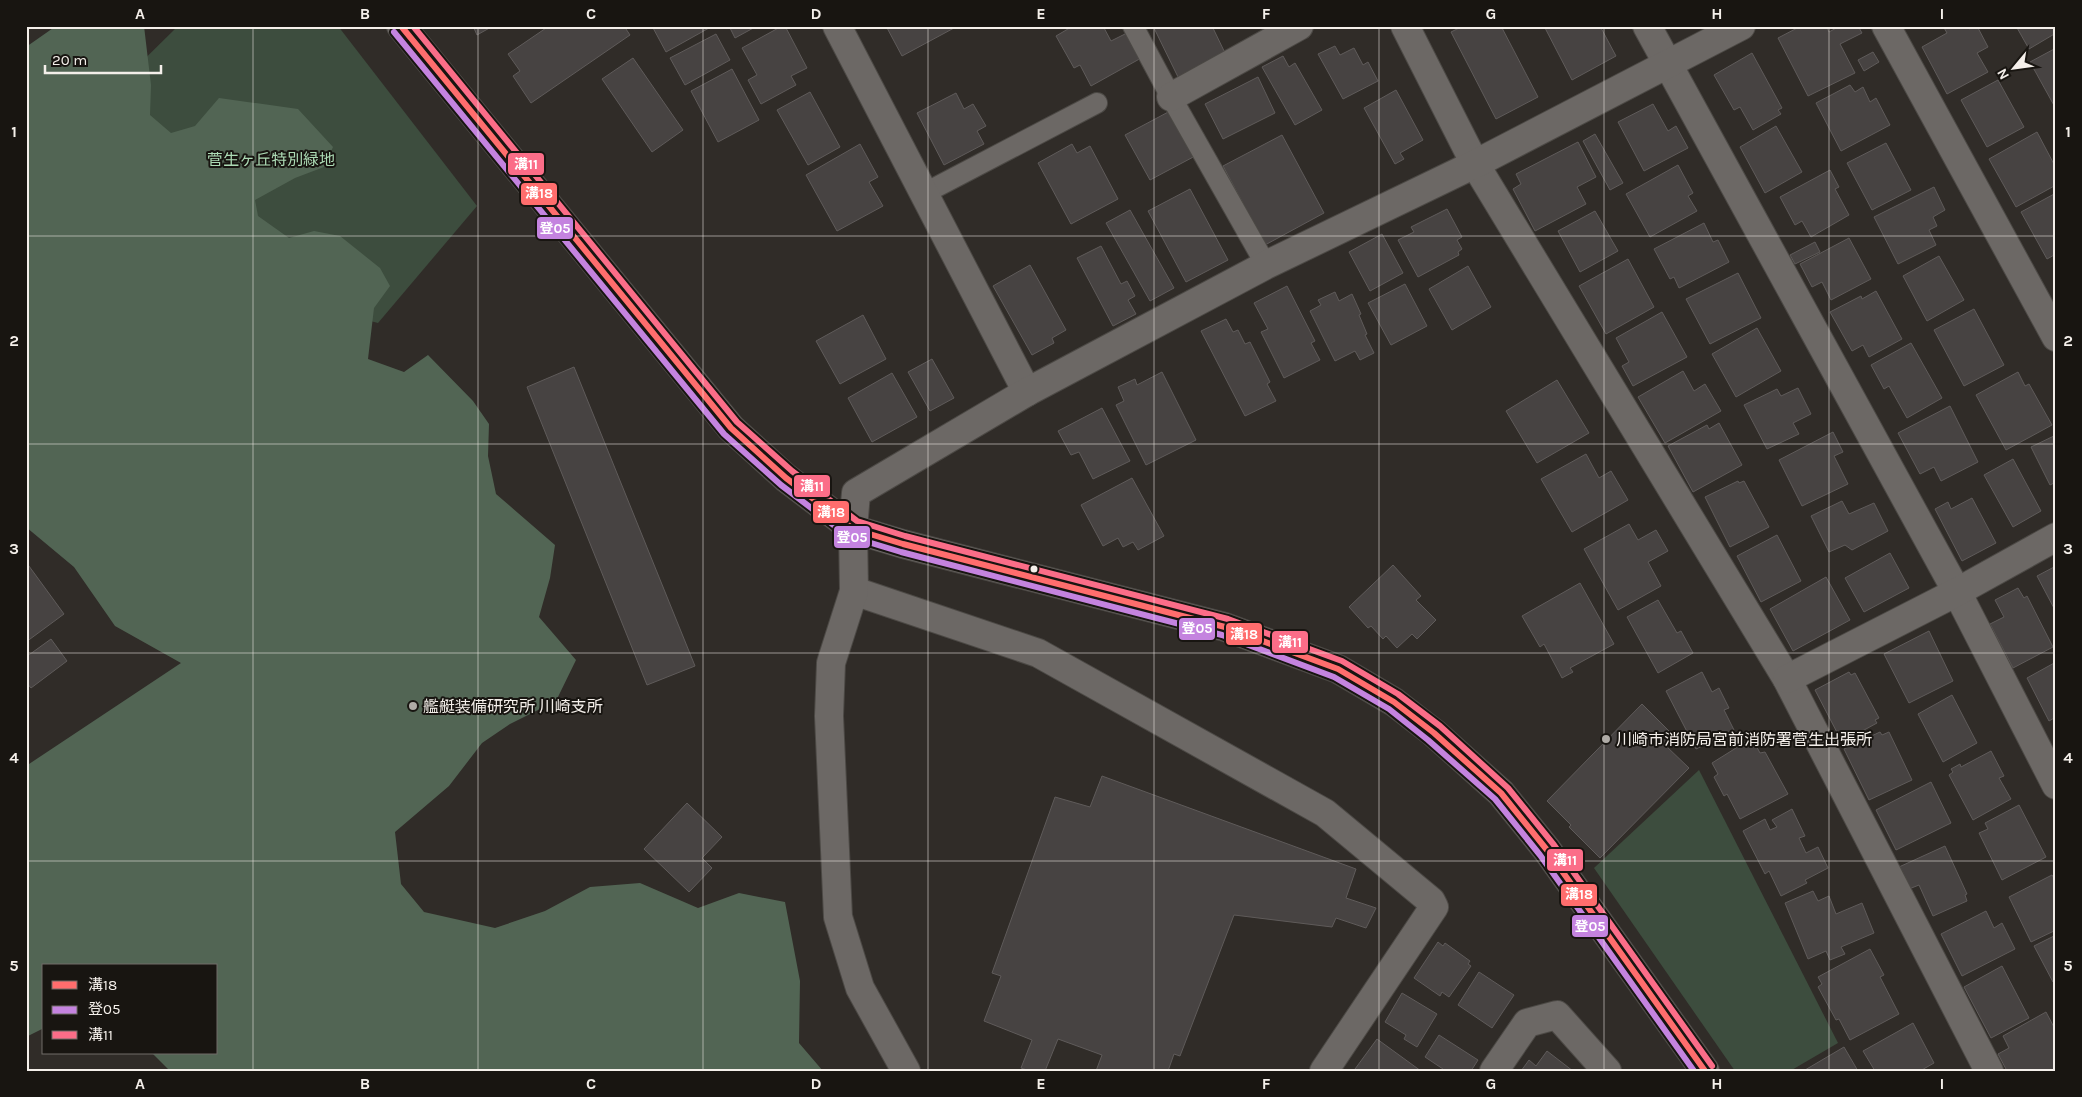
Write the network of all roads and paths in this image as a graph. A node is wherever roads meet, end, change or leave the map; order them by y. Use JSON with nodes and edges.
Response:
{"nodes":[{"id":1,"x":400,"y":26,"type":"edge"},
{"id":2,"x":837,"y":26,"type":"edge"},
{"id":3,"x":1133,"y":26,"type":"edge"},
{"id":4,"x":1299,"y":26,"type":"edge"},
{"id":5,"x":1405,"y":26,"type":"edge"},
{"id":6,"x":1647,"y":26,"type":"edge"},
{"id":7,"x":1741,"y":26,"type":"edge"},
{"id":8,"x":1886,"y":26,"type":"edge"},
{"id":9,"x":1667,"y":64,"type":"junction"},
{"id":10,"x":1171,"y":97,"type":"junction"},
{"id":11,"x":1097,"y":104,"type":"dead end"},
{"id":12,"x":1475,"y":164,"type":"junction"},
{"id":13,"x":925,"y":193,"type":"junction"},
{"id":14,"x":1266,"y":265,"type":"junction"},
{"id":15,"x":2056,"y":337,"type":"edge"},
{"id":16,"x":1028,"y":392,"type":"junction"},
{"id":17,"x":853,"y":529,"type":"junction"},
{"id":18,"x":2056,"y":537,"type":"edge"},
{"id":19,"x":854,"y":592,"type":"junction"},
{"id":20,"x":1957,"y":592,"type":"junction"},
{"id":21,"x":1787,"y":679,"type":"junction"},
{"id":22,"x":2056,"y":785,"type":"edge"},
{"id":23,"x":906,"y":1071,"type":"edge"},
{"id":24,"x":1324,"y":1071,"type":"edge"},
{"id":25,"x":1494,"y":1071,"type":"edge"},
{"id":26,"x":1607,"y":1071,"type":"edge"},
{"id":27,"x":1705,"y":1071,"type":"edge"},
{"id":28,"x":1989,"y":1071,"type":"edge"}],
"edges":[{"from":1,"to":17,"type":"street"},
{"from":2,"to":13,"type":"street"},
{"from":3,"to":10,"type":"lane"},
{"from":4,"to":10,"type":"street"},
{"from":5,"to":12,"type":"street"},
{"from":6,"to":9,"type":"street"},
{"from":7,"to":9,"type":"street"},
{"from":8,"to":15,"type":"street"},
{"from":9,"to":12,"type":"street"},
{"from":9,"to":20,"type":"street"},
{"from":10,"to":14,"type":"lane"},
{"from":11,"to":13,"type":"lane"},
{"from":12,"to":14,"type":"street"},
{"from":12,"to":21,"type":"street"},
{"from":13,"to":16,"type":"street"},
{"from":14,"to":16,"type":"street"},
{"from":16,"to":17,"type":"street"},
{"from":17,"to":19,"type":"street"},
{"from":17,"to":27,"type":"street"},
{"from":18,"to":20,"type":"street"},
{"from":19,"to":23,"type":"street"},
{"from":19,"to":24,"type":"street"},
{"from":20,"to":21,"type":"street"},
{"from":20,"to":22,"type":"street"},
{"from":21,"to":28,"type":"street"},
{"from":25,"to":26,"type":"street"}]}
